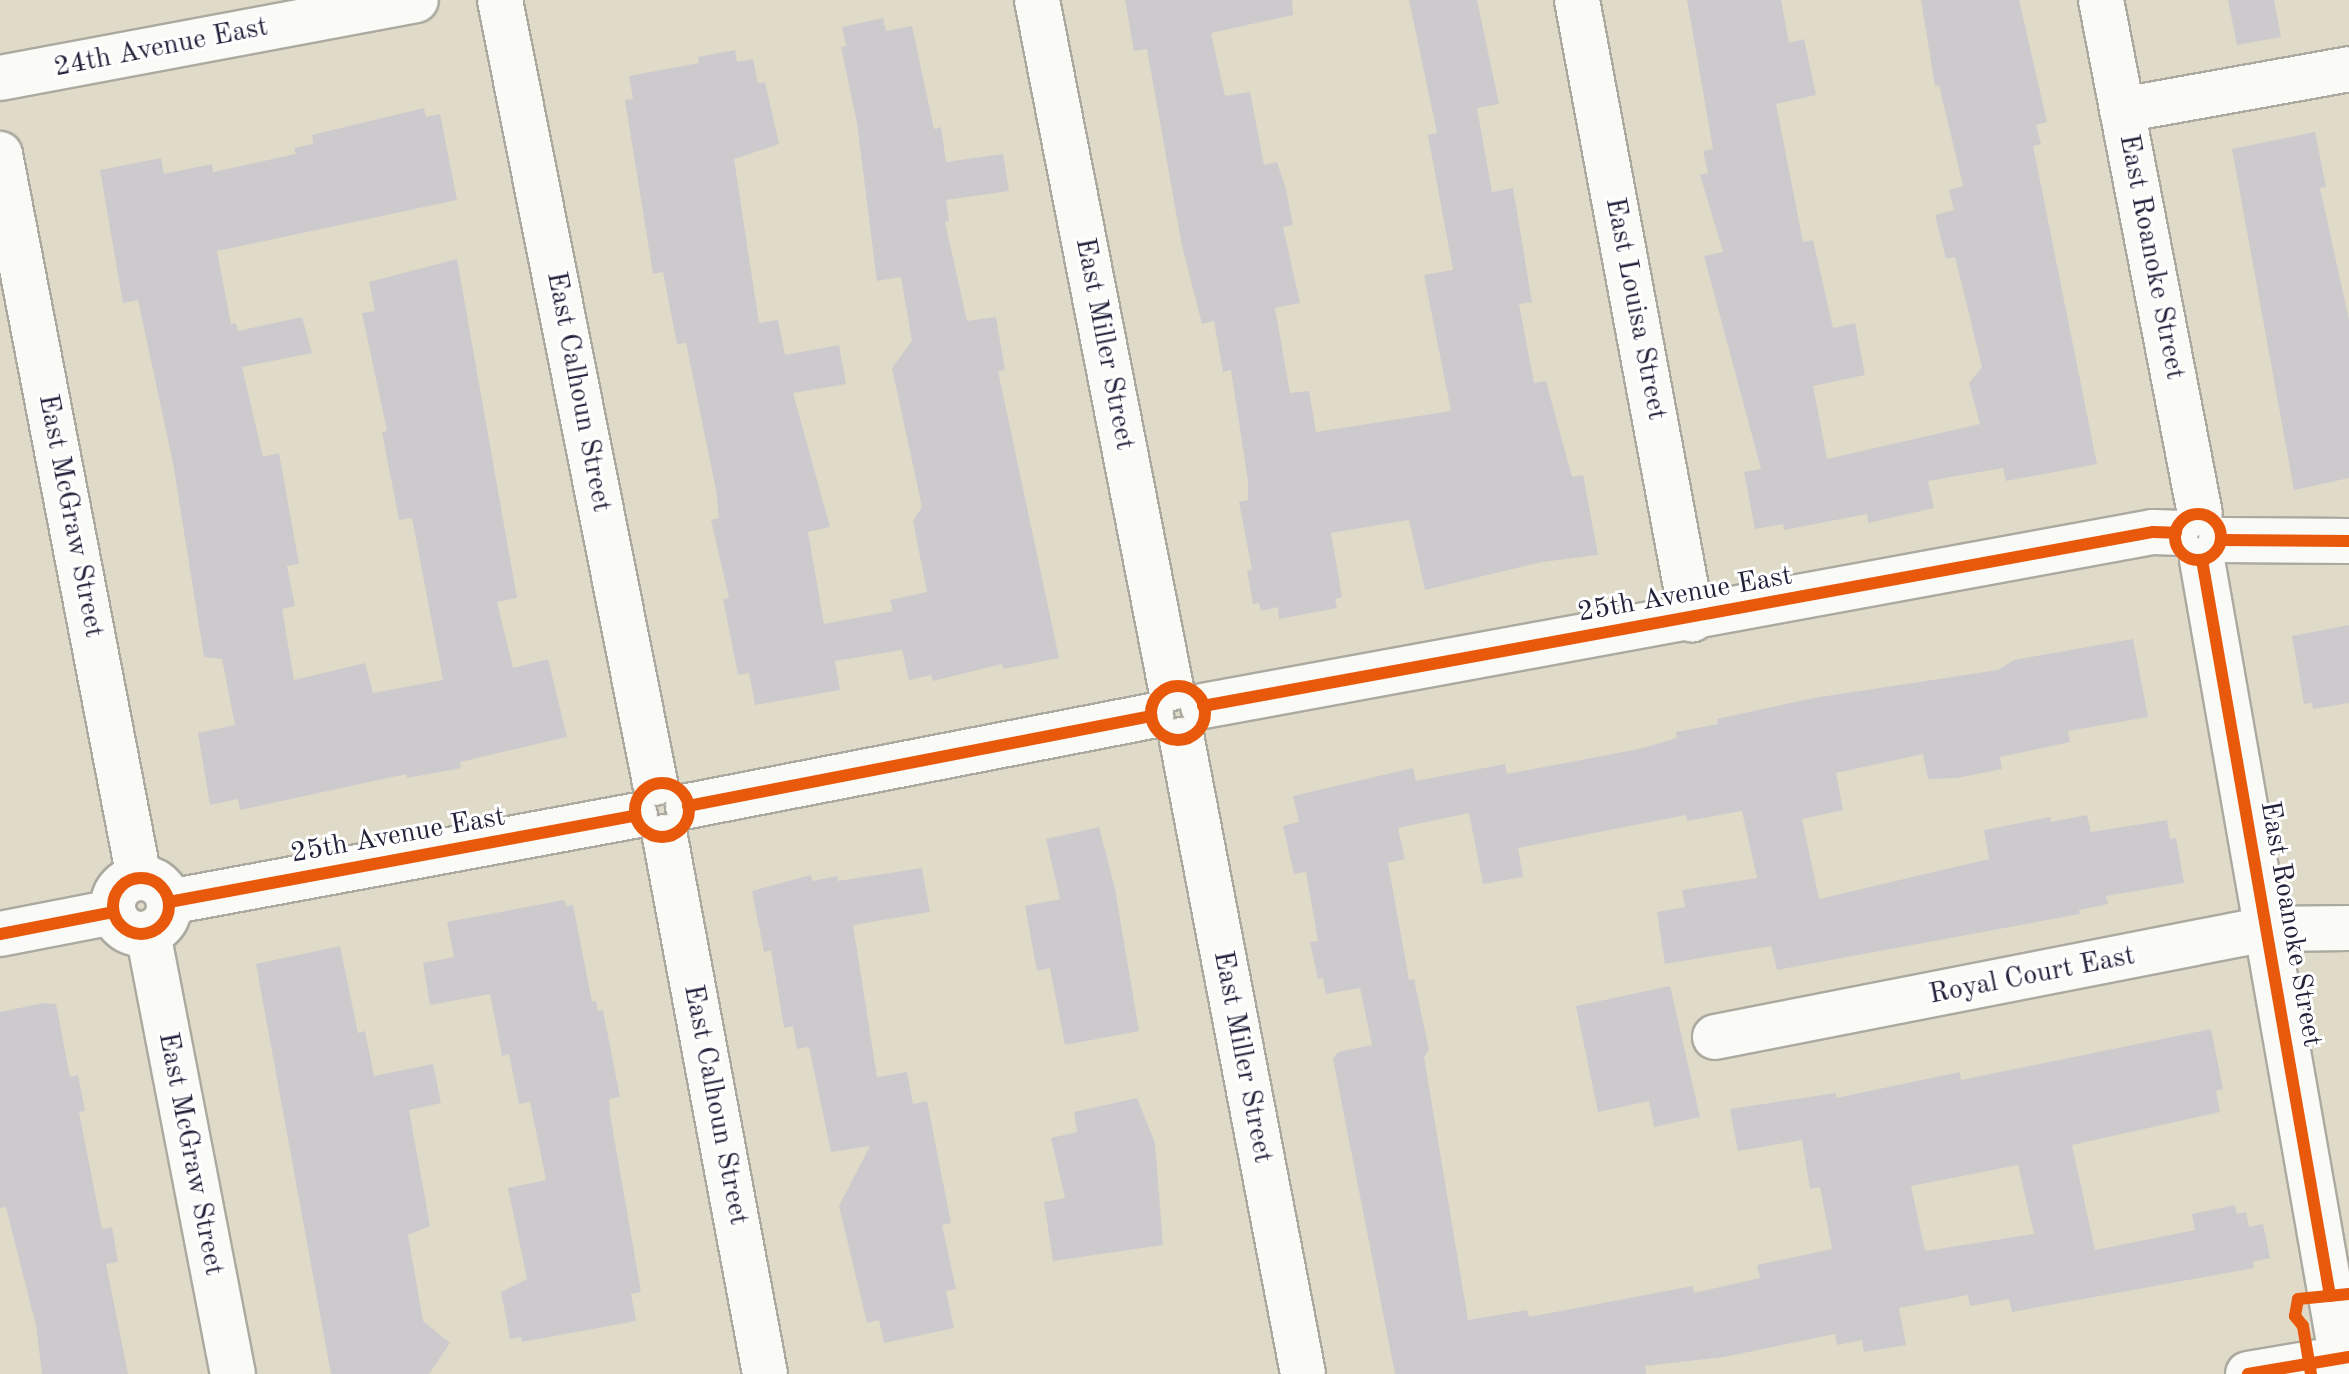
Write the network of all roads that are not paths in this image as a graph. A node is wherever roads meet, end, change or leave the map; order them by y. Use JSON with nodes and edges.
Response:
{"nodes":[{"id":1,"x":416,"y":0,"type":"edge"},
{"id":2,"x":500,"y":0,"type":"edge"},
{"id":3,"x":1037,"y":0,"type":"edge"},
{"id":4,"x":1577,"y":0,"type":"edge"},
{"id":5,"x":2101,"y":0,"type":"edge"},
{"id":6,"x":2349,"y":69,"type":"edge"},
{"id":7,"x":0,"y":78,"type":"edge"},
{"id":8,"x":2122,"y":110,"type":"junction"},
{"id":9,"x":0,"y":154,"type":"edge"},
{"id":10,"x":2200,"y":537,"type":"junction"},
{"id":11,"x":2349,"y":541,"type":"edge"},
{"id":12,"x":1692,"y":619,"type":"junction"},
{"id":13,"x":1177,"y":712,"type":"junction"},
{"id":14,"x":661,"y":810,"type":"junction"},
{"id":15,"x":142,"y":906,"type":"junction"},
{"id":16,"x":2349,"y":928,"type":"edge"},
{"id":17,"x":2266,"y":929,"type":"junction"},
{"id":18,"x":0,"y":934,"type":"edge"},
{"id":19,"x":1715,"y":1037,"type":"dead end"},
{"id":20,"x":2346,"y":1350,"type":"edge"},
{"id":21,"x":2252,"y":1373,"type":"edge"},
{"id":22,"x":233,"y":1374,"type":"edge"},
{"id":23,"x":765,"y":1374,"type":"edge"},
{"id":24,"x":1303,"y":1374,"type":"edge"}],
"edges":[{"from":1,"to":7,"type":"street","name":"24th Avenue East"},
{"from":2,"to":14,"type":"street","name":"East Calhoun Street"},
{"from":3,"to":13,"type":"street","name":"East Miller Street"},
{"from":4,"to":12,"type":"street","name":"East Louisa Street"},
{"from":5,"to":8,"type":"street","name":"East Roanoke Street"},
{"from":6,"to":8,"type":"street"},
{"from":8,"to":10,"type":"street","name":"East Roanoke Street"},
{"from":9,"to":15,"type":"street","name":"East McGraw Street"},
{"from":10,"to":11,"type":"street","name":"25th Avenue East"},
{"from":10,"to":12,"type":"street","name":"25th Avenue East"},
{"from":10,"to":17,"type":"street","name":"East Roanoke Street"},
{"from":12,"to":13,"type":"street","name":"25th Avenue East"},
{"from":13,"to":14,"type":"street","name":"25th Avenue East"},
{"from":13,"to":24,"type":"street","name":"East Miller Street"},
{"from":14,"to":15,"type":"street","name":"25th Avenue East"},
{"from":14,"to":23,"type":"street","name":"East Calhoun Street"},
{"from":15,"to":18,"type":"street","name":"25th Avenue East"},
{"from":15,"to":22,"type":"street","name":"East McGraw Street"},
{"from":16,"to":17,"type":"street","name":"Royal Court East"},
{"from":17,"to":19,"type":"street","name":"Royal Court East"},
{"from":17,"to":20,"type":"street","name":"East Roanoke Street"},
{"from":20,"to":21,"type":"street"}]}
